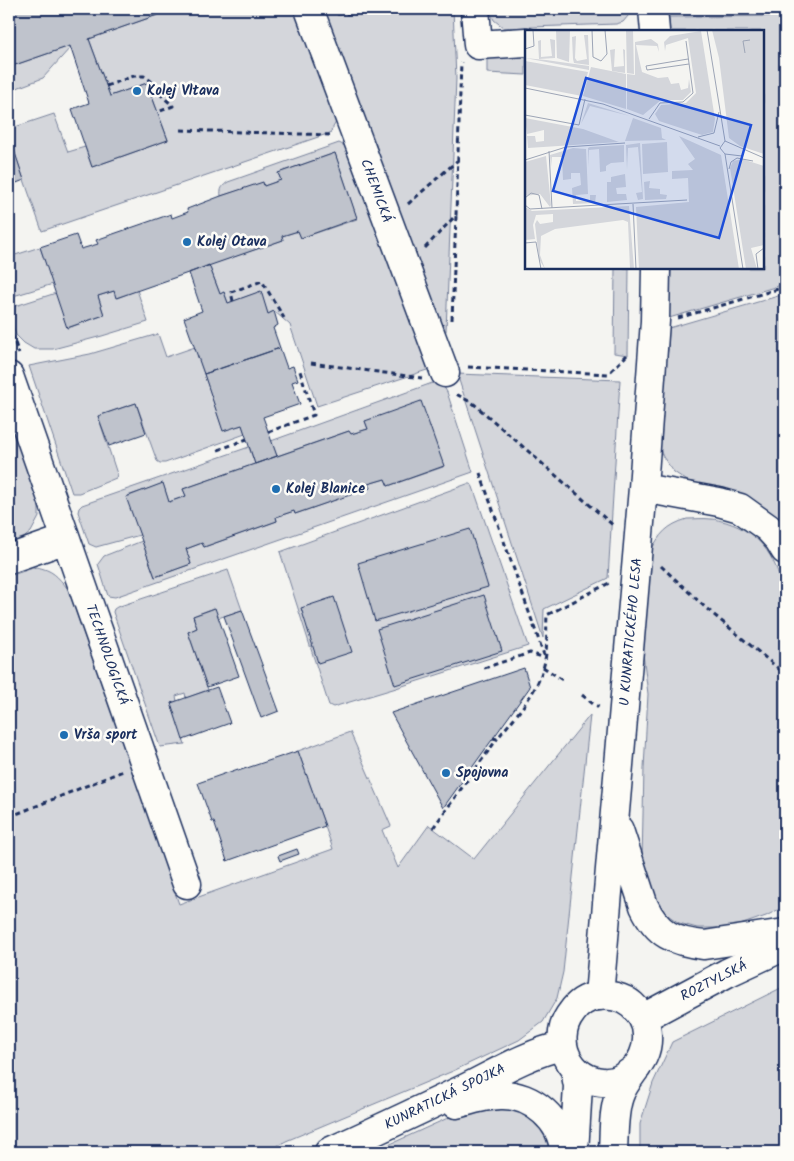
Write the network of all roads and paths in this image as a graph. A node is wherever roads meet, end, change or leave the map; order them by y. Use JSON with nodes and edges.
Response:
{"nodes":[{"id":1,"x":429,"y":9,"type":"edge"},
{"id":2,"x":475,"y":9,"type":"edge"},
{"id":3,"x":785,"y":10,"type":"edge"},
{"id":4,"x":310,"y":12,"type":"edge"},
{"id":5,"x":654,"y":18,"type":"edge"},
{"id":6,"x":525,"y":42,"type":"edge"},
{"id":7,"x":462,"y":56,"type":"dead end"},
{"id":8,"x":106,"y":86,"type":"dead end"},
{"id":9,"x":158,"y":112,"type":"dead end"},
{"id":10,"x":181,"y":130,"type":"dead end"},
{"id":11,"x":335,"y":135,"type":"dead end"},
{"id":12,"x":458,"y":159,"type":"junction"},
{"id":13,"x":456,"y":215,"type":"junction"},
{"id":14,"x":388,"y":222,"type":"junction"},
{"id":15,"x":405,"y":269,"type":"junction"},
{"id":16,"x":656,"y":269,"type":"edge"},
{"id":17,"x":785,"y":287,"type":"edge"},
{"id":18,"x":233,"y":301,"type":"dead end"},
{"id":19,"x":284,"y":318,"type":"dead end"},
{"id":20,"x":677,"y":318,"type":"dead end"},
{"id":21,"x":433,"y":344,"type":"junction"},
{"id":22,"x":630,"y":346,"type":"dead end"},
{"id":23,"x":311,"y":363,"type":"dead end"},
{"id":24,"x":299,"y":368,"type":"dead end"},
{"id":25,"x":9,"y":376,"type":"edge"},
{"id":26,"x":442,"y":383,"type":"junction"},
{"id":27,"x":268,"y":432,"type":"dead end"},
{"id":28,"x":247,"y":439,"type":"dead end"},
{"id":29,"x":218,"y":450,"type":"dead end"},
{"id":30,"x":480,"y":473,"type":"dead end"},
{"id":31,"x":643,"y":488,"type":"junction"},
{"id":32,"x":66,"y":539,"type":"junction"},
{"id":33,"x":638,"y":545,"type":"junction"},
{"id":34,"x":785,"y":550,"type":"edge"},
{"id":35,"x":9,"y":559,"type":"edge"},
{"id":36,"x":612,"y":582,"type":"dead end"},
{"id":37,"x":545,"y":658,"type":"junction"},
{"id":38,"x":543,"y":667,"type":"junction"},
{"id":39,"x":484,"y":668,"type":"dead end"},
{"id":40,"x":785,"y":674,"type":"edge"},
{"id":41,"x":564,"y":682,"type":"dead end"},
{"id":42,"x":145,"y":764,"type":"junction"},
{"id":43,"x":615,"y":816,"type":"junction"},
{"id":44,"x":9,"y":817,"type":"edge"},
{"id":45,"x":433,"y":828,"type":"dead end"},
{"id":46,"x":187,"y":884,"type":"dead end"},
{"id":47,"x":785,"y":932,"type":"edge"},
{"id":48,"x":785,"y":946,"type":"edge"},
{"id":49,"x":599,"y":996,"type":"junction"},
{"id":50,"x":643,"y":1018,"type":"junction"},
{"id":51,"x":562,"y":1046,"type":"junction"},
{"id":52,"x":637,"y":1067,"type":"junction"},
{"id":53,"x":576,"y":1070,"type":"junction"},
{"id":54,"x":401,"y":1119,"type":"junction"},
{"id":55,"x":329,"y":1152,"type":"edge"},
{"id":56,"x":564,"y":1152,"type":"edge"},
{"id":57,"x":574,"y":1152,"type":"edge"},
{"id":58,"x":613,"y":1152,"type":"edge"}],
"edges":[{"from":1,"to":4,"type":"path"},
{"from":2,"to":6,"type":"street"},
{"from":3,"to":5,"type":"path"},
{"from":4,"to":14,"type":"street","name":"CHEMICKÁ"},
{"from":7,"to":12,"type":"path"},
{"from":8,"to":9,"type":"path"},
{"from":10,"to":11,"type":"path"},
{"from":12,"to":13,"type":"path"},
{"from":12,"to":14,"type":"path"},
{"from":13,"to":15,"type":"path"},
{"from":13,"to":21,"type":"path"},
{"from":14,"to":15,"type":"street","name":"CHEMICKÁ"},
{"from":15,"to":21,"type":"street","name":"CHEMICKÁ"},
{"from":16,"to":31,"type":"street","name":"U KUNRATICKÉHO LESA"},
{"from":17,"to":20,"type":"path"},
{"from":18,"to":19,"type":"path"},
{"from":21,"to":26,"type":"street","name":"CHEMICKÁ"},
{"from":22,"to":26,"type":"path"},
{"from":23,"to":26,"type":"path"},
{"from":24,"to":27,"type":"path"},
{"from":25,"to":32,"type":"street","name":"TECHNOLOGICKÁ"},
{"from":26,"to":33,"type":"path"},
{"from":28,"to":29,"type":"path"},
{"from":30,"to":37,"type":"path"},
{"from":31,"to":33,"type":"street","name":"U KUNRATICKÉHO LESA"},
{"from":31,"to":34,"type":"street"},
{"from":32,"to":35,"type":"street"},
{"from":32,"to":42,"type":"street","name":"TECHNOLOGICKÁ"},
{"from":33,"to":40,"type":"path"},
{"from":33,"to":43,"type":"street","name":"U KUNRATICKÉHO LESA"},
{"from":36,"to":37,"type":"path"},
{"from":37,"to":38,"type":"path"},
{"from":37,"to":39,"type":"path"},
{"from":38,"to":41,"type":"path"},
{"from":38,"to":45,"type":"path"},
{"from":42,"to":44,"type":"path"},
{"from":42,"to":46,"type":"street","name":"TECHNOLOGICKÁ"},
{"from":43,"to":47,"type":"street"},
{"from":43,"to":49,"type":"street","name":"U KUNRATICKÉHO LESA"},
{"from":48,"to":50,"type":"street","name":"ROZTYLSKÁ"},
{"from":49,"to":50,"type":"street"},
{"from":49,"to":51,"type":"street"},
{"from":50,"to":52,"type":"street"},
{"from":51,"to":53,"type":"street"},
{"from":51,"to":54,"type":"street","name":"KUNRATICKÁ SPOJKA"},
{"from":52,"to":53,"type":"street"},
{"from":52,"to":58,"type":"street"},
{"from":53,"to":57,"type":"street"},
{"from":54,"to":55,"type":"street","name":"KUNRATICKÁ SPOJKA"},
{"from":54,"to":56,"type":"street"}]}
